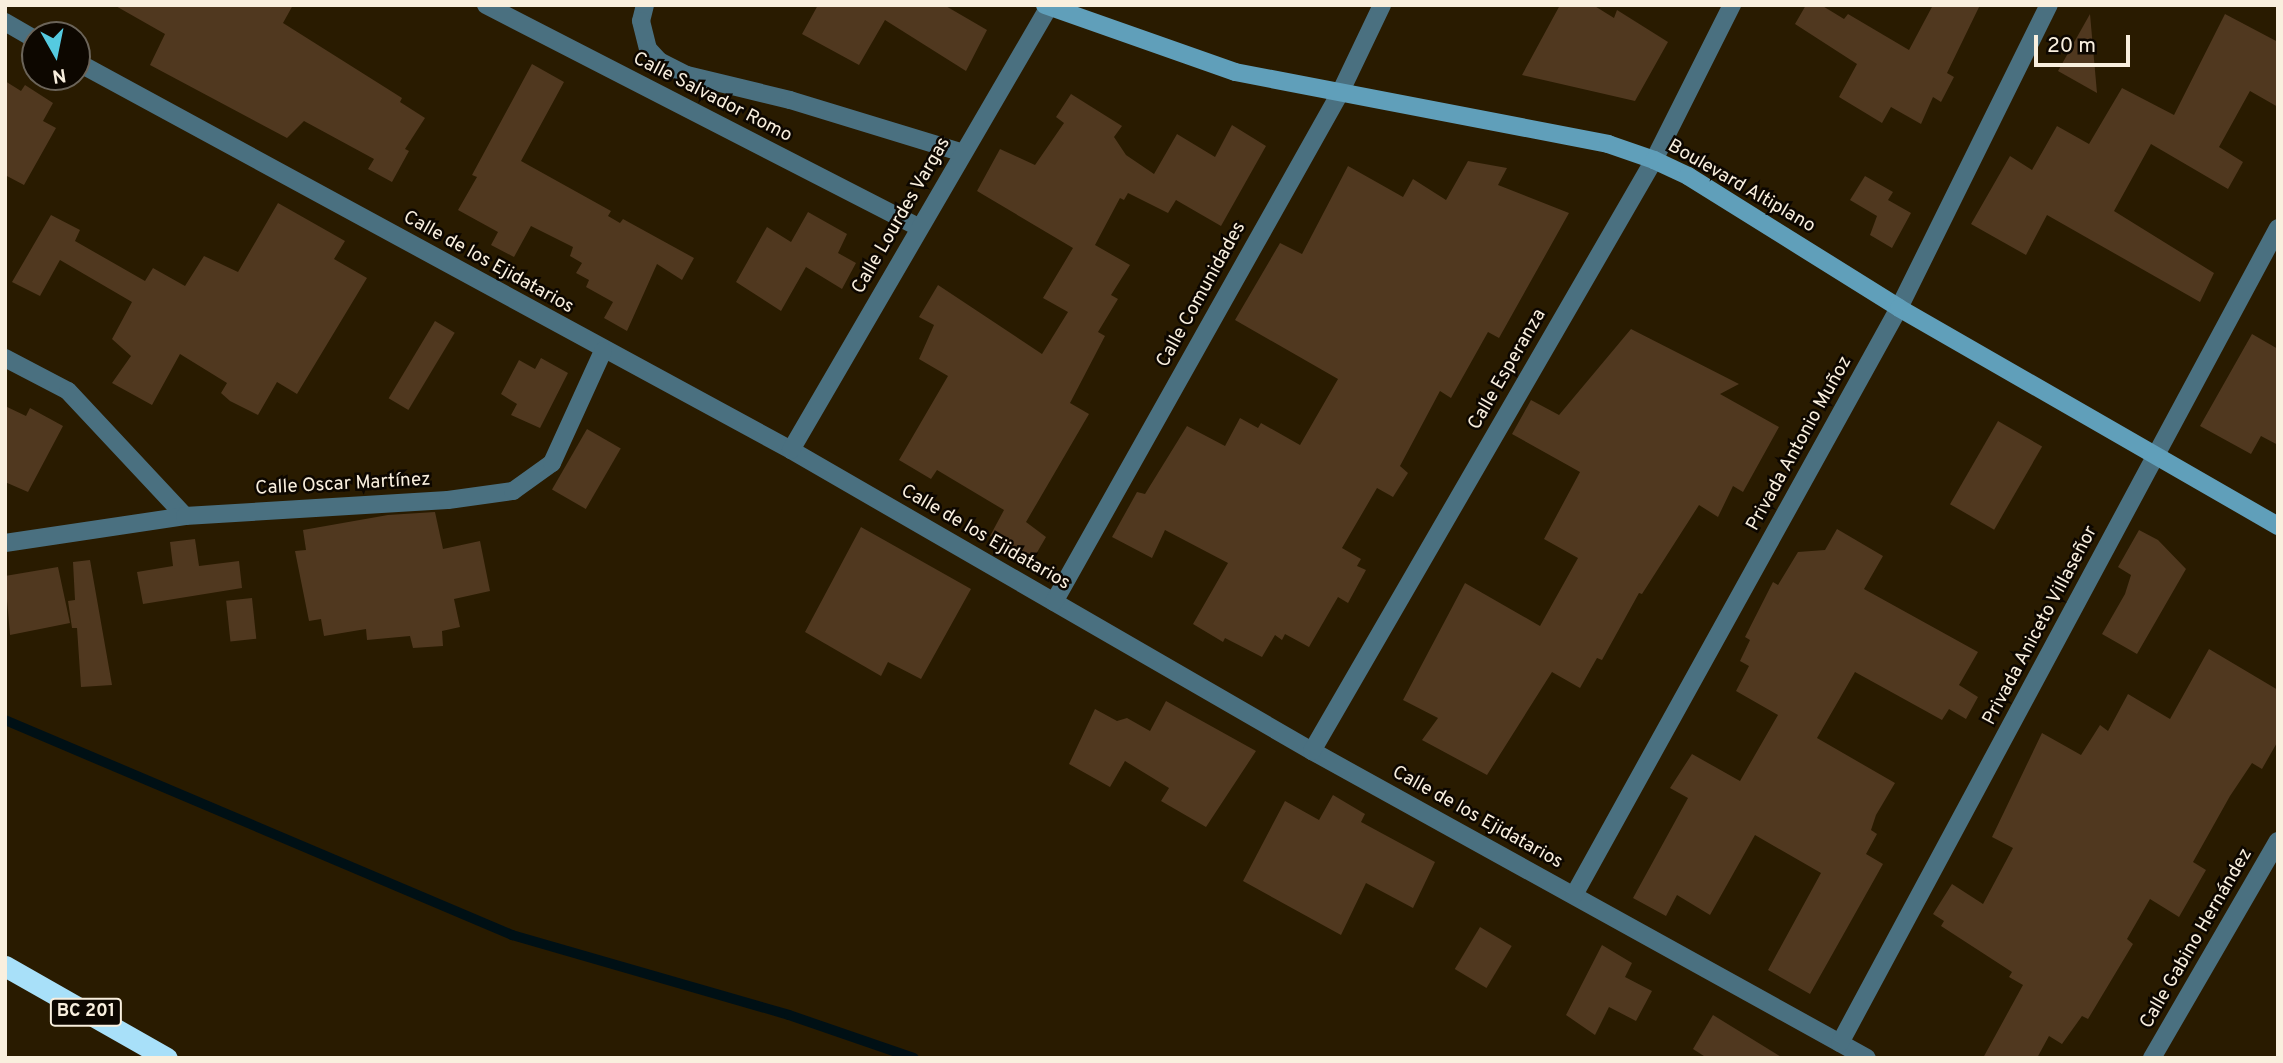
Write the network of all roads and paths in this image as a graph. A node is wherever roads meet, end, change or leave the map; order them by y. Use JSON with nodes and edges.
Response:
{"nodes":[{"id":1,"x":486,"y":5,"type":"edge"},
{"id":2,"x":645,"y":5,"type":"edge"},
{"id":3,"x":1382,"y":5,"type":"edge"},
{"id":4,"x":1732,"y":5,"type":"edge"},
{"id":5,"x":2049,"y":5,"type":"edge"},
{"id":6,"x":1048,"y":6,"type":"edge"},
{"id":7,"x":5,"y":22,"type":"edge"},
{"id":8,"x":21,"y":31,"type":"edge"},
{"id":9,"x":91,"y":70,"type":"edge"},
{"id":10,"x":1340,"y":93,"type":"junction"},
{"id":11,"x":963,"y":153,"type":"junction"},
{"id":12,"x":1654,"y":160,"type":"junction"},
{"id":13,"x":919,"y":228,"type":"junction"},
{"id":14,"x":2278,"y":228,"type":"edge"},
{"id":15,"x":1899,"y":309,"type":"junction"},
{"id":16,"x":603,"y":351,"type":"junction"},
{"id":17,"x":5,"y":358,"type":"edge"},
{"id":18,"x":791,"y":450,"type":"junction"},
{"id":19,"x":2155,"y":457,"type":"junction"},
{"id":20,"x":184,"y":516,"type":"junction"},
{"id":21,"x":2278,"y":526,"type":"edge"},
{"id":22,"x":5,"y":543,"type":"edge"},
{"id":23,"x":1054,"y":602,"type":"junction"},
{"id":24,"x":1312,"y":751,"type":"junction"},
{"id":25,"x":2278,"y":841,"type":"edge"},
{"id":26,"x":1574,"y":895,"type":"junction"},
{"id":27,"x":5,"y":966,"type":"edge"},
{"id":28,"x":1840,"y":1043,"type":"junction"},
{"id":29,"x":167,"y":1058,"type":"edge"},
{"id":30,"x":1867,"y":1058,"type":"edge"},
{"id":31,"x":2152,"y":1058,"type":"edge"}],
"edges":[{"from":1,"to":13,"type":"street","name":"Calle Salvador Romo"},
{"from":2,"to":11,"type":"street"},
{"from":3,"to":10,"type":"street","name":"Calle Comunidades"},
{"from":4,"to":12,"type":"street","name":"Calle Esperanza"},
{"from":5,"to":15,"type":"street","name":"Privada Antonio Muñoz"},
{"from":6,"to":10,"type":"street","name":"Boulevard Altiplano"},
{"from":6,"to":11,"type":"street","name":"Calle Lourdes Vargas"},
{"from":7,"to":8,"type":"street"},
{"from":9,"to":16,"type":"street","name":"Calle de los Ejidatarios"},
{"from":10,"to":12,"type":"street","name":"Boulevard Altiplano"},
{"from":10,"to":23,"type":"street","name":"Calle Comunidades"},
{"from":11,"to":13,"type":"street","name":"Calle Lourdes Vargas"},
{"from":12,"to":15,"type":"street","name":"Boulevard Altiplano"},
{"from":12,"to":24,"type":"street","name":"Calle Esperanza"},
{"from":13,"to":18,"type":"street","name":"Calle Lourdes Vargas"},
{"from":14,"to":19,"type":"street","name":"Privada Aniceto Villaseñor"},
{"from":15,"to":19,"type":"street","name":"Boulevard Altiplano"},
{"from":15,"to":26,"type":"street","name":"Privada Antonio Muñoz"},
{"from":16,"to":18,"type":"street","name":"Calle de los Ejidatarios"},
{"from":16,"to":20,"type":"street","name":"Calle Oscar Martínez"},
{"from":17,"to":20,"type":"street"},
{"from":18,"to":23,"type":"street","name":"Calle de los Ejidatarios"},
{"from":19,"to":21,"type":"street","name":"Boulevard Altiplano"},
{"from":19,"to":28,"type":"street","name":"Privada Aniceto Villaseñor"},
{"from":20,"to":22,"type":"street","name":"Calle Oscar Martínez"},
{"from":23,"to":24,"type":"street","name":"Calle de los Ejidatarios"},
{"from":24,"to":26,"type":"street","name":"Calle de los Ejidatarios"},
{"from":25,"to":31,"type":"street","name":"Calle Gabino Hernández"},
{"from":26,"to":28,"type":"street","name":"Calle de los Ejidatarios"},
{"from":27,"to":29,"type":"highway","number":"BC 201"},
{"from":28,"to":30,"type":"street","name":"Calle de los Ejidatarios"}]}
